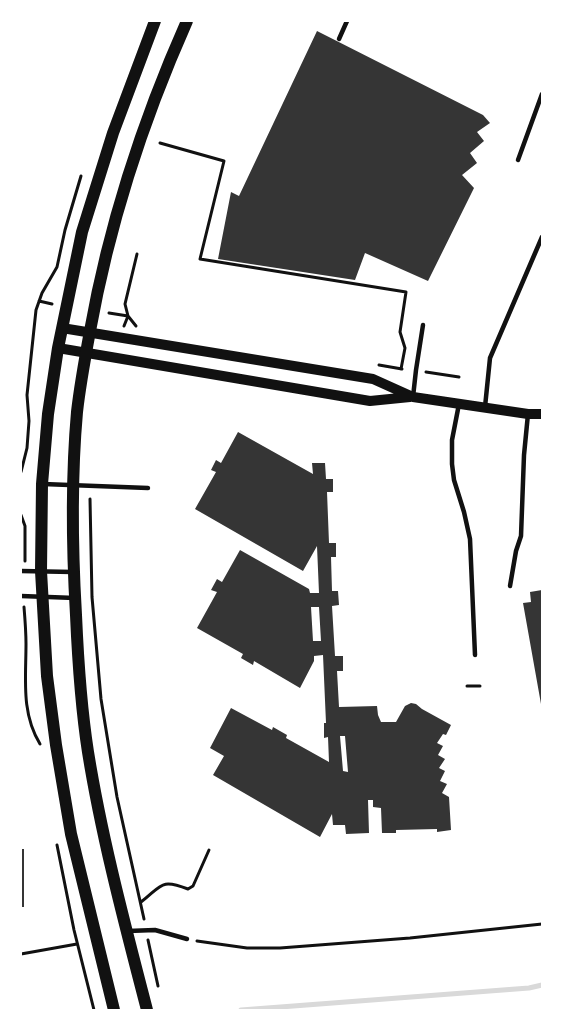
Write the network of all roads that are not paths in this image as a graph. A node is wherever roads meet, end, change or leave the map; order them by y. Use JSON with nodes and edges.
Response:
{"nodes":[{"id":1,"x":155,"y":21,"type":"edge"},
{"id":2,"x":187,"y":21,"type":"edge"},
{"id":3,"x":347,"y":21,"type":"edge"},
{"id":4,"x":339,"y":39,"type":"dead end"},
{"id":5,"x":542,"y":94,"type":"edge"},
{"id":6,"x":518,"y":160,"type":"dead end"},
{"id":7,"x":542,"y":237,"type":"edge"},
{"id":8,"x":423,"y":325,"type":"dead end"},
{"id":9,"x":62,"y":328,"type":"junction"},
{"id":10,"x":90,"y":333,"type":"junction"},
{"id":11,"x":58,"y":348,"type":"junction"},
{"id":12,"x":85,"y":353,"type":"junction"},
{"id":13,"x":413,"y":397,"type":"junction"},
{"id":14,"x":459,"y":404,"type":"junction"},
{"id":15,"x":485,"y":408,"type":"junction"},
{"id":16,"x":528,"y":414,"type":"junction"},
{"id":17,"x":542,"y":414,"type":"edge"},
{"id":18,"x":42,"y":484,"type":"junction"},
{"id":19,"x":72,"y":485,"type":"junction"},
{"id":20,"x":148,"y":488,"type":"dead end"},
{"id":21,"x":21,"y":571,"type":"edge"},
{"id":22,"x":41,"y":571,"type":"junction"},
{"id":23,"x":74,"y":572,"type":"junction"},
{"id":24,"x":510,"y":586,"type":"dead end"},
{"id":25,"x":21,"y":596,"type":"edge"},
{"id":26,"x":42,"y":596,"type":"junction"},
{"id":27,"x":75,"y":598,"type":"junction"},
{"id":28,"x":476,"y":655,"type":"dead end"},
{"id":29,"x":126,"y":931,"type":"junction"},
{"id":30,"x":187,"y":939,"type":"road end"},
{"id":31,"x":114,"y":1010,"type":"edge"},
{"id":32,"x":147,"y":1010,"type":"edge"}],
"edges":[{"from":1,"to":9,"type":"main road"},
{"from":2,"to":10,"type":"main road"},
{"from":3,"to":4,"type":"lane"},
{"from":5,"to":6,"type":"lane"},
{"from":7,"to":15,"type":"lane"},
{"from":8,"to":13,"type":"lane"},
{"from":9,"to":10,"type":"street"},
{"from":9,"to":11,"type":"main road"},
{"from":10,"to":12,"type":"main road"},
{"from":10,"to":13,"type":"street"},
{"from":11,"to":12,"type":"street"},
{"from":11,"to":18,"type":"main road"},
{"from":12,"to":13,"type":"street"},
{"from":12,"to":19,"type":"main road"},
{"from":13,"to":14,"type":"street"},
{"from":14,"to":15,"type":"street"},
{"from":14,"to":28,"type":"lane"},
{"from":15,"to":16,"type":"street"},
{"from":16,"to":17,"type":"street"},
{"from":16,"to":24,"type":"lane"},
{"from":18,"to":19,"type":"lane"},
{"from":18,"to":22,"type":"main road"},
{"from":19,"to":20,"type":"lane"},
{"from":19,"to":23,"type":"main road"},
{"from":21,"to":22,"type":"lane"},
{"from":22,"to":23,"type":"lane"},
{"from":22,"to":26,"type":"main road"},
{"from":23,"to":27,"type":"main road"},
{"from":25,"to":26,"type":"lane"},
{"from":26,"to":27,"type":"lane"},
{"from":26,"to":31,"type":"main road"},
{"from":27,"to":29,"type":"main road"},
{"from":29,"to":30,"type":"lane"},
{"from":29,"to":32,"type":"main road"}]}
